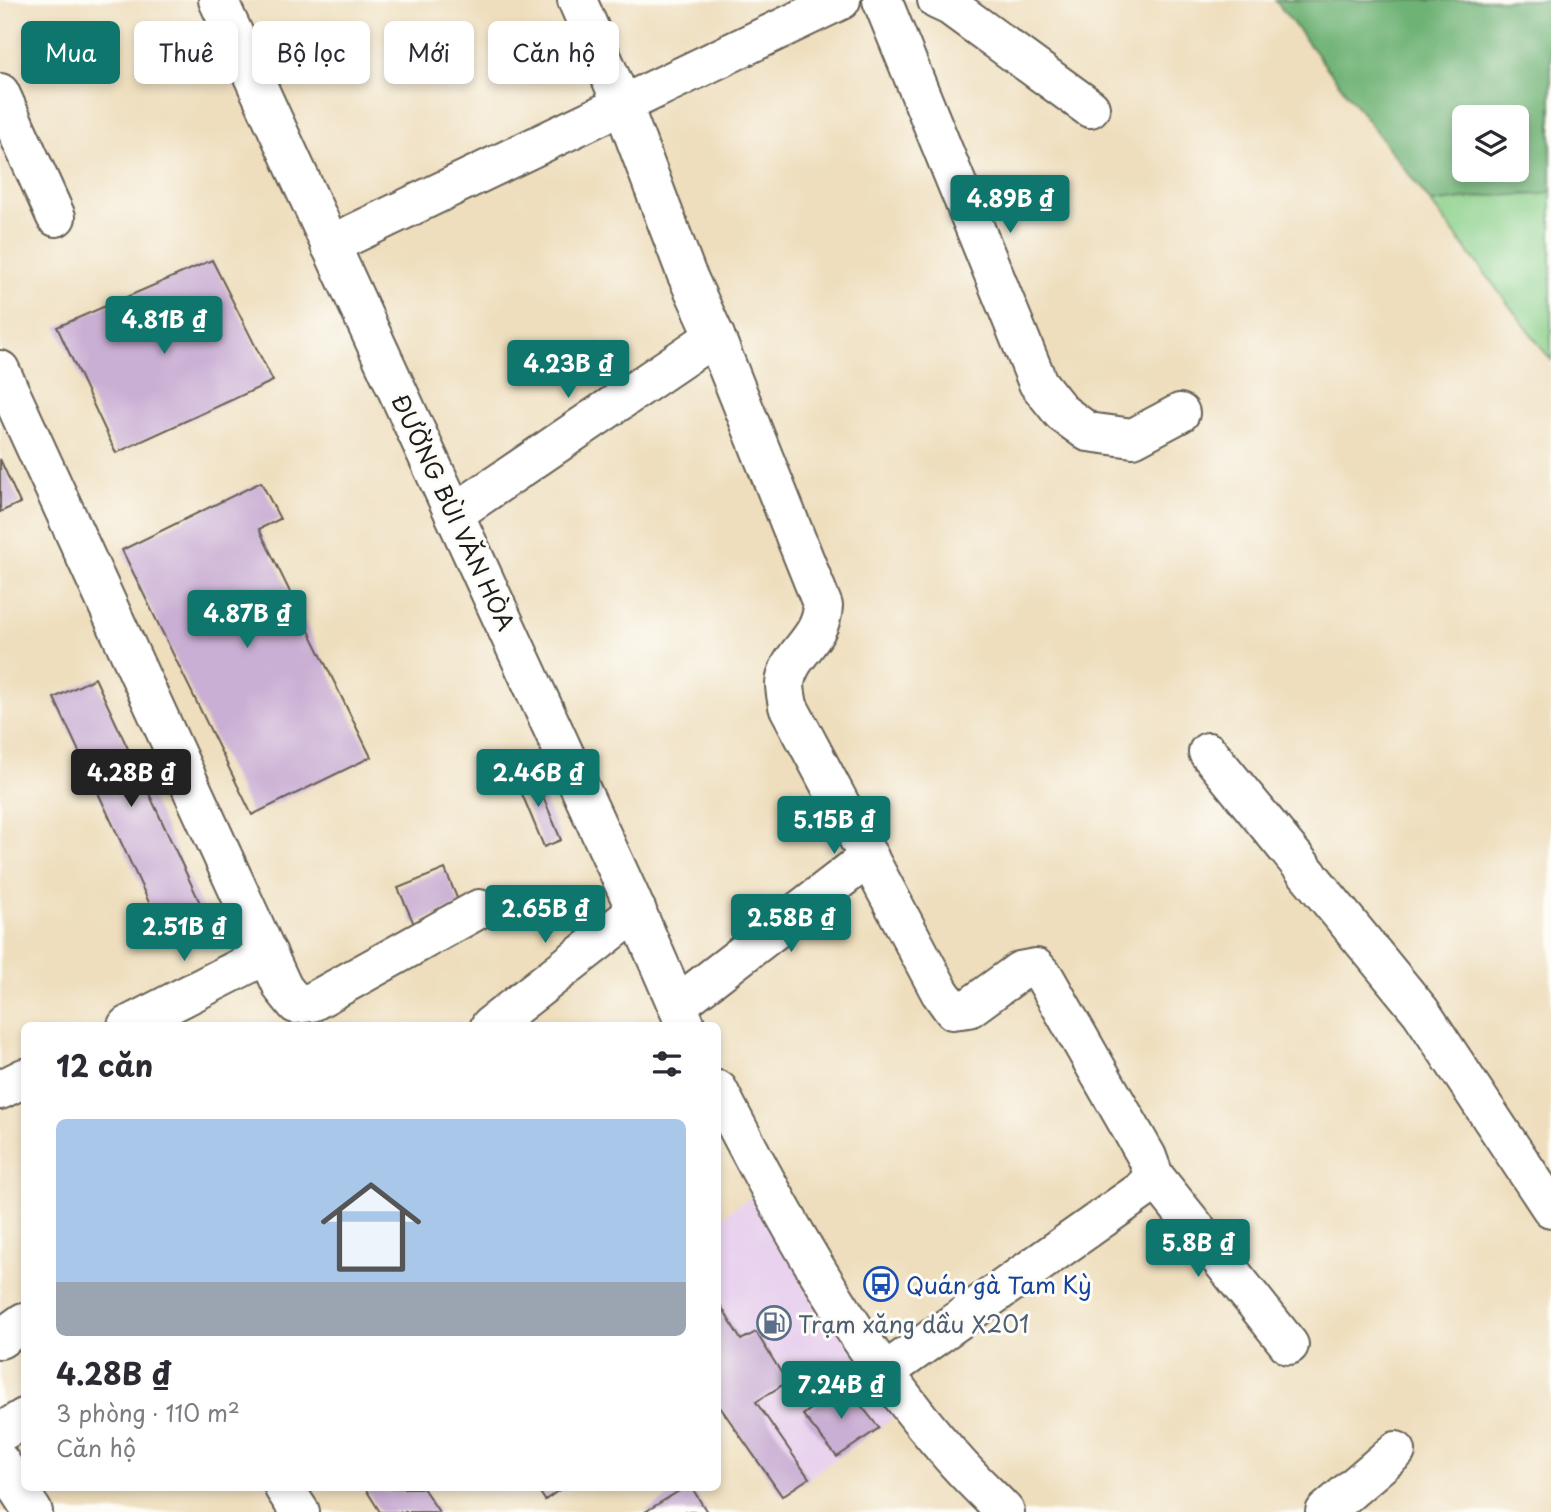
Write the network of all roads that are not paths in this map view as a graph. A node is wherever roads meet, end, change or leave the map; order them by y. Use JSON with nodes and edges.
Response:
{"nodes":[{"id":1,"x":218,"y":0,"type":"edge"},
{"id":2,"x":577,"y":0,"type":"edge"},
{"id":3,"x":841,"y":0,"type":"edge"},
{"id":4,"x":882,"y":0,"type":"edge"},
{"id":5,"x":937,"y":0,"type":"edge"},
{"id":6,"x":0,"y":93,"type":"edge"},
{"id":7,"x":623,"y":106,"type":"junction"},
{"id":8,"x":1090,"y":108,"type":"dead end"},
{"id":9,"x":56,"y":217,"type":"dead end"},
{"id":10,"x":330,"y":245,"type":"junction"},
{"id":11,"x":715,"y":336,"type":"junction"},
{"id":12,"x":0,"y":370,"type":"edge"},
{"id":13,"x":1180,"y":413,"type":"dead end"},
{"id":14,"x":455,"y":513,"type":"junction"},
{"id":15,"x":1208,"y":752,"type":"dead end"},
{"id":16,"x":869,"y":857,"type":"junction"},
{"id":17,"x":479,"y":909,"type":"dead end"},
{"id":18,"x":637,"y":911,"type":"junction"},
{"id":19,"x":268,"y":954,"type":"junction"},
{"id":20,"x":682,"y":1015,"type":"edge"},
{"id":21,"x":135,"y":1022,"type":"edge"},
{"id":22,"x":495,"y":1022,"type":"edge"},
{"id":23,"x":21,"y":1080,"type":"edge"},
{"id":24,"x":0,"y":1090,"type":"edge"},
{"id":25,"x":721,"y":1095,"type":"edge"},
{"id":26,"x":1154,"y":1176,"type":"junction"},
{"id":27,"x":1551,"y":1208,"type":"edge"},
{"id":28,"x":21,"y":1324,"type":"edge"},
{"id":29,"x":0,"y":1339,"type":"edge"},
{"id":30,"x":1289,"y":1345,"type":"dead end"},
{"id":31,"x":885,"y":1372,"type":"junction"},
{"id":32,"x":21,"y":1420,"type":"edge"},
{"id":33,"x":0,"y":1433,"type":"edge"},
{"id":34,"x":1396,"y":1451,"type":"dead end"},
{"id":35,"x":0,"y":1462,"type":"edge"},
{"id":36,"x":286,"y":1491,"type":"edge"},
{"id":37,"x":33,"y":1512,"type":"edge"},
{"id":38,"x":300,"y":1512,"type":"edge"},
{"id":39,"x":1005,"y":1512,"type":"edge"},
{"id":40,"x":1325,"y":1512,"type":"edge"}],
"edges":[{"from":1,"to":10,"type":"street","name":"ĐƯỜNG BÙI VĂN HÒA"},
{"from":2,"to":7,"type":"street"},
{"from":3,"to":7,"type":"street"},
{"from":4,"to":13,"type":"street"},
{"from":5,"to":8,"type":"street"},
{"from":6,"to":9,"type":"street"},
{"from":7,"to":10,"type":"street"},
{"from":7,"to":11,"type":"street"},
{"from":10,"to":14,"type":"street","name":"ĐƯỜNG BÙI VĂN HÒA"},
{"from":11,"to":14,"type":"street"},
{"from":11,"to":16,"type":"street"},
{"from":12,"to":19,"type":"street"},
{"from":14,"to":18,"type":"street","name":"ĐƯỜNG BÙI VĂN HÒA"},
{"from":15,"to":27,"type":"street"},
{"from":16,"to":20,"type":"street"},
{"from":16,"to":26,"type":"street"},
{"from":17,"to":19,"type":"street"},
{"from":18,"to":20,"type":"street","name":"ĐƯỜNG BÙI VĂN HÒA"},
{"from":18,"to":22,"type":"street"},
{"from":19,"to":21,"type":"street"},
{"from":23,"to":24,"type":"street"},
{"from":25,"to":31,"type":"street"},
{"from":26,"to":30,"type":"street"},
{"from":26,"to":31,"type":"street"},
{"from":28,"to":29,"type":"street"},
{"from":31,"to":39,"type":"street"},
{"from":32,"to":33,"type":"street"},
{"from":34,"to":40,"type":"street"},
{"from":35,"to":37,"type":"street"},
{"from":36,"to":38,"type":"street"}]}
